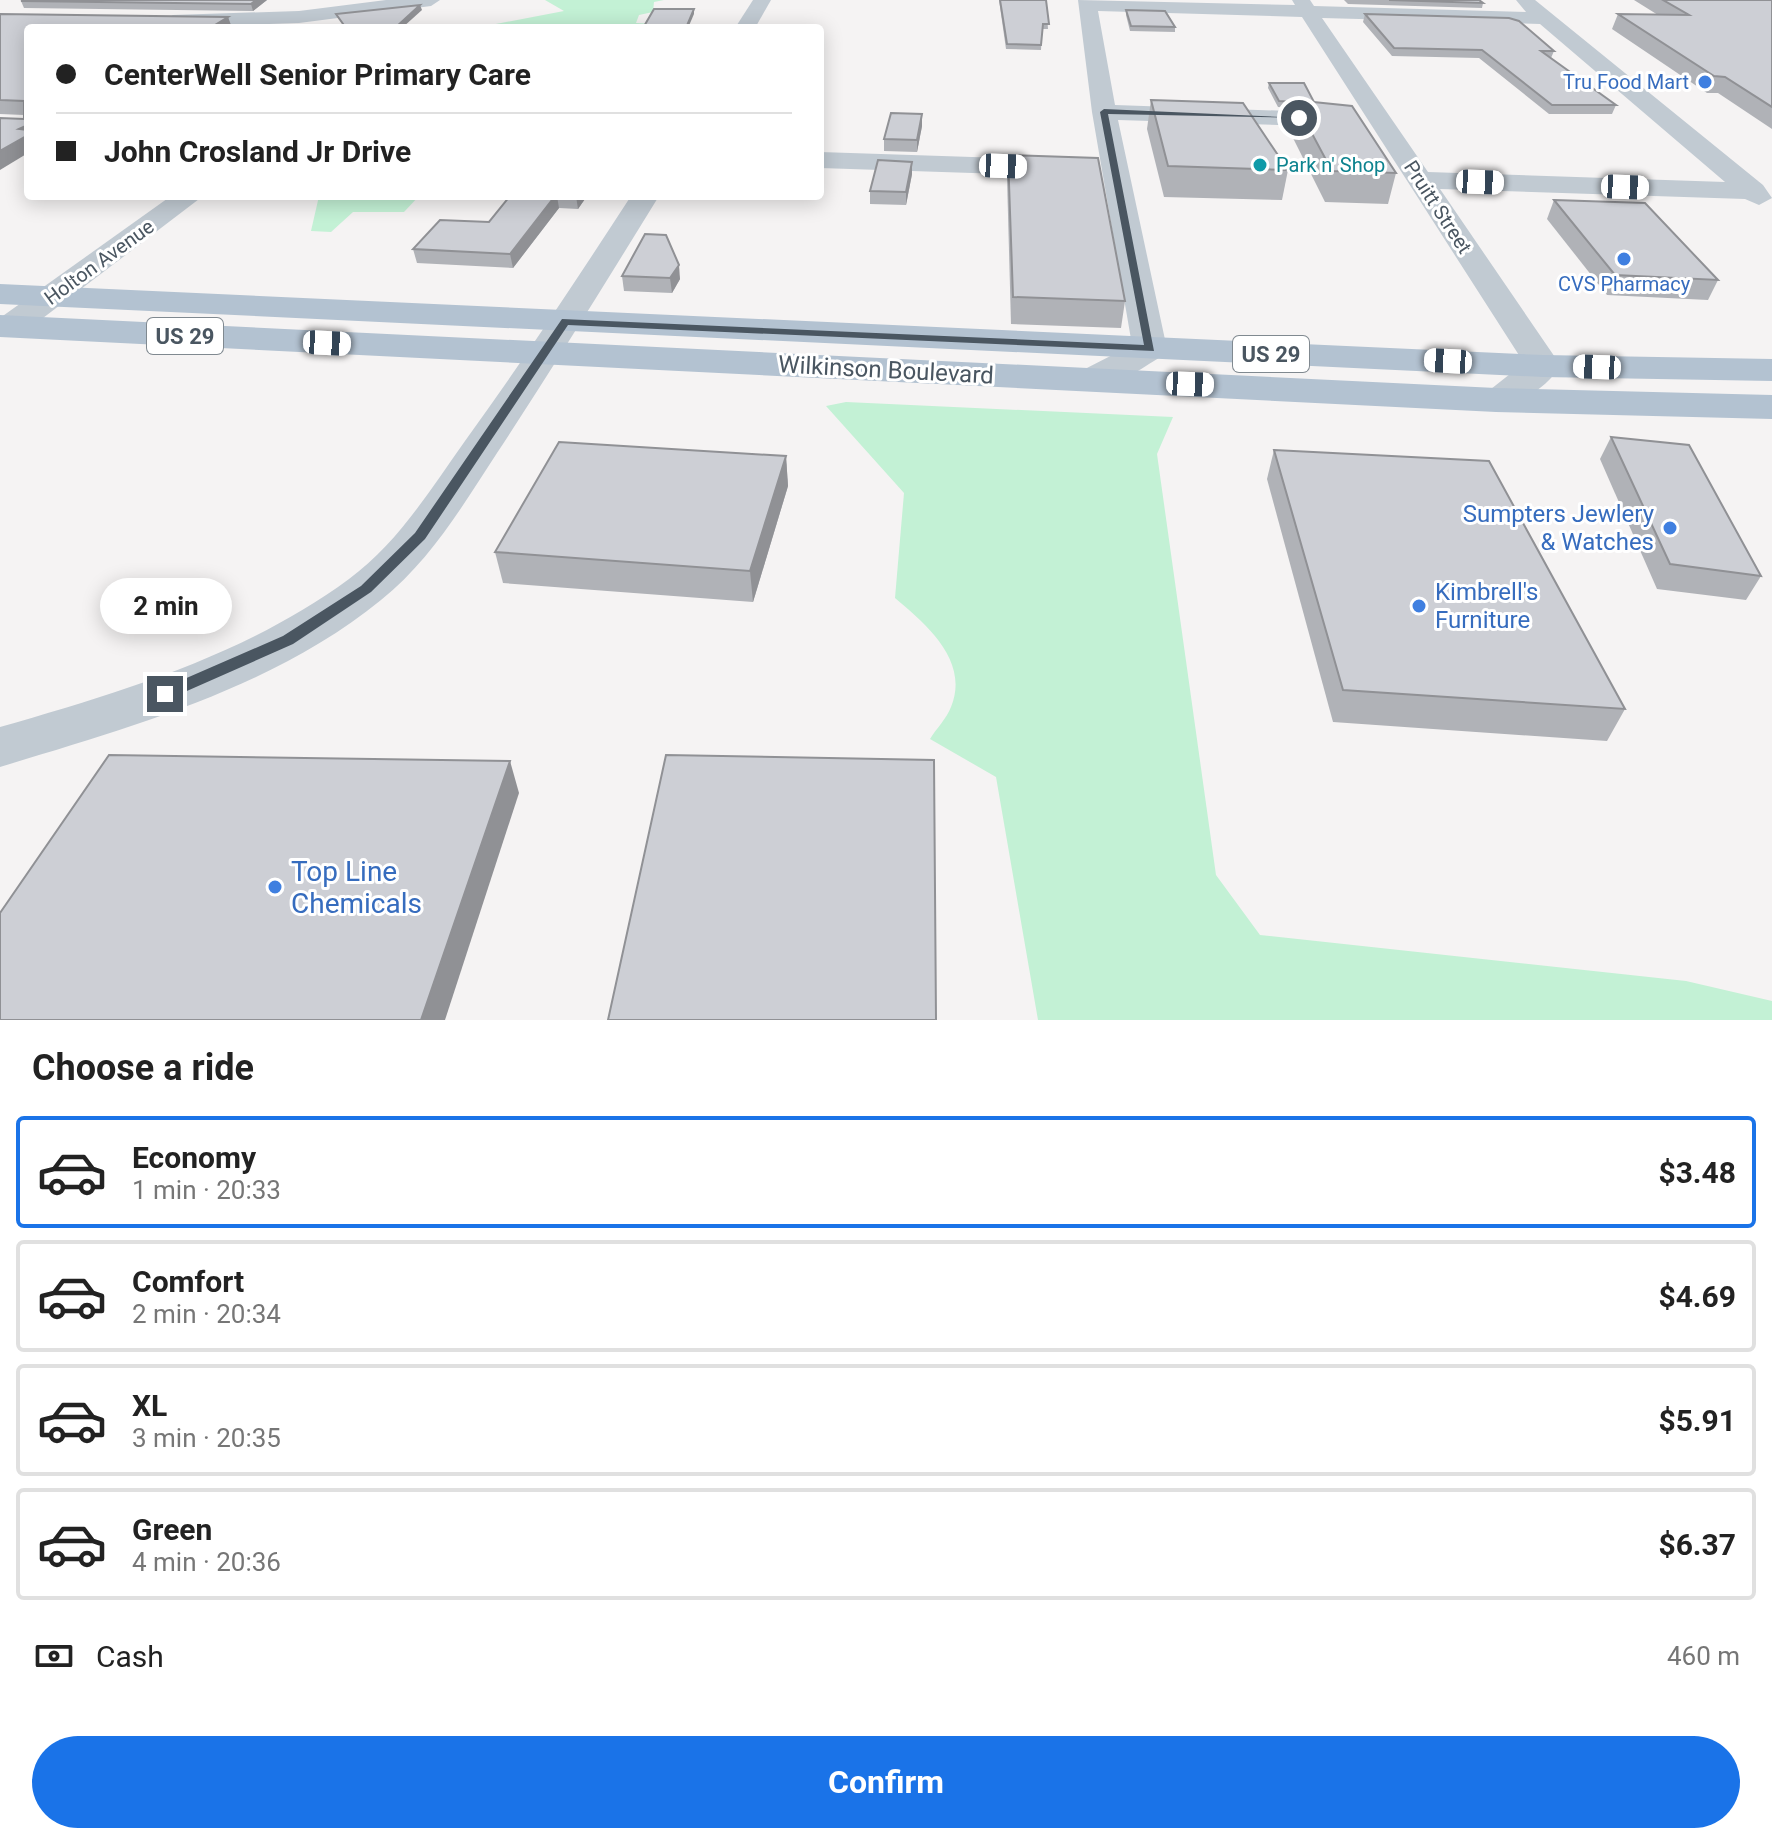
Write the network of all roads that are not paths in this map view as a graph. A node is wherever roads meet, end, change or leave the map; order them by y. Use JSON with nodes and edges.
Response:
{"nodes":[{"id":1,"x":431,"y":0,"type":"edge"},
{"id":2,"x":762,"y":0,"type":"edge"},
{"id":3,"x":1524,"y":0,"type":"edge"},
{"id":4,"x":1087,"y":3,"type":"edge"},
{"id":5,"x":1304,"y":6,"type":"edge"},
{"id":6,"x":1545,"y":18,"type":"junction"},
{"id":7,"x":154,"y":21,"type":"edge"},
{"id":8,"x":747,"y":24,"type":"edge"},
{"id":9,"x":1104,"y":112,"type":"junction"},
{"id":10,"x":1381,"y":121,"type":"junction"},
{"id":11,"x":824,"y":160,"type":"edge"},
{"id":12,"x":1117,"y":170,"type":"junction"},
{"id":13,"x":1421,"y":180,"type":"junction"},
{"id":14,"x":1763,"y":199,"type":"edge"},
{"id":15,"x":184,"y":200,"type":"edge"},
{"id":16,"x":642,"y":200,"type":"edge"},
{"id":17,"x":52,"y":296,"type":"junction"},
{"id":18,"x":3,"y":316,"type":"edge"},
{"id":19,"x":555,"y":338,"type":"junction"},
{"id":20,"x":1150,"y":349,"type":"junction"},
{"id":21,"x":1543,"y":366,"type":"junction"},
{"id":22,"x":1772,"y":370,"type":"edge"},
{"id":23,"x":1094,"y":379,"type":"junction"},
{"id":24,"x":1496,"y":400,"type":"junction"},
{"id":25,"x":1772,"y":407,"type":"edge"},
{"id":26,"x":0,"y":747,"type":"edge"}],
"edges":[{"from":1,"to":7,"type":"street"},
{"from":2,"to":8,"type":"street"},
{"from":3,"to":6,"type":"street"},
{"from":4,"to":5,"type":"street"},
{"from":4,"to":9,"type":"street"},
{"from":5,"to":6,"type":"street"},
{"from":5,"to":10,"type":"street","name":"Pruitt Street"},
{"from":6,"to":14,"type":"street"},
{"from":9,"to":10,"type":"street"},
{"from":9,"to":12,"type":"street"},
{"from":10,"to":13,"type":"street","name":"Pruitt Street"},
{"from":11,"to":12,"type":"street"},
{"from":12,"to":20,"type":"street"},
{"from":13,"to":14,"type":"street"},
{"from":13,"to":21,"type":"street","name":"Pruitt Street"},
{"from":15,"to":17,"type":"street","name":"Holton Avenue"},
{"from":16,"to":19,"type":"street"},
{"from":17,"to":18,"type":"main road","name":"Wilkinson Boulevard","number":"US 29"},
{"from":17,"to":19,"type":"main road","name":"Wilkinson Boulevard","number":"US 29"},
{"from":18,"to":19,"type":"main road","name":"Wilkinson Boulevard","number":"US 29"},
{"from":19,"to":20,"type":"main road","name":"Wilkinson Boulevard","number":"US 29"},
{"from":19,"to":23,"type":"main road","name":"Wilkinson Boulevard","number":"US 29"},
{"from":19,"to":26,"type":"street"},
{"from":20,"to":21,"type":"main road","name":"Wilkinson Boulevard","number":"US 29"},
{"from":20,"to":23,"type":"street"},
{"from":21,"to":22,"type":"main road","name":"Wilkinson Boulevard","number":"US 29"},
{"from":21,"to":24,"type":"street"},
{"from":23,"to":24,"type":"main road","name":"Wilkinson Boulevard","number":"US 29"},
{"from":24,"to":25,"type":"main road","name":"Wilkinson Boulevard","number":"US 29"}]}
